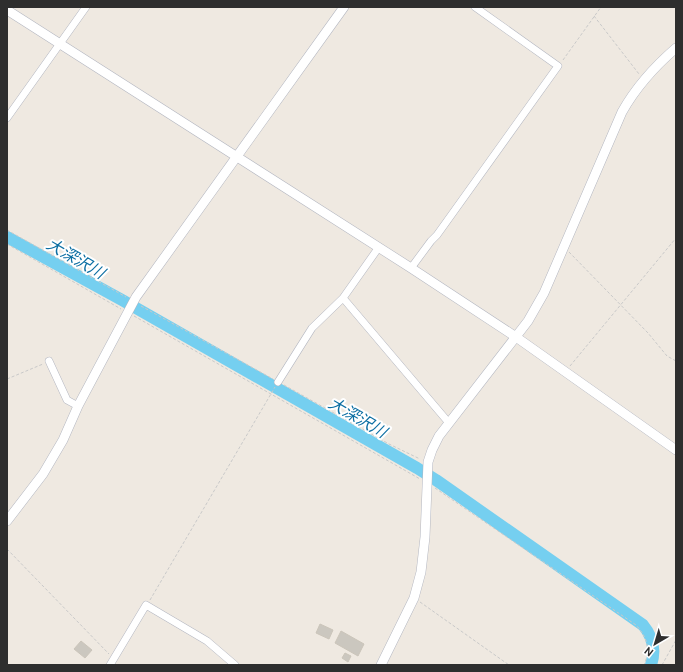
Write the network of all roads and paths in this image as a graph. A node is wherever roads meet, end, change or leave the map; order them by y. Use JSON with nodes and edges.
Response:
{"nodes":[{"id":1,"x":86,"y":7,"type":"edge"},
{"id":2,"x":344,"y":7,"type":"edge"},
{"id":3,"x":476,"y":7,"type":"edge"},
{"id":4,"x":601,"y":7,"type":"edge"},
{"id":5,"x":7,"y":10,"type":"edge"},
{"id":6,"x":594,"y":16,"type":"junction"},
{"id":7,"x":60,"y":44,"type":"junction"},
{"id":8,"x":676,"y":48,"type":"edge"},
{"id":9,"x":558,"y":66,"type":"junction"},
{"id":10,"x":643,"y":80,"type":"junction"},
{"id":11,"x":7,"y":118,"type":"edge"},
{"id":12,"x":237,"y":157,"type":"junction"},
{"id":13,"x":7,"y":230,"type":"edge"},
{"id":14,"x":676,"y":238,"type":"edge"},
{"id":15,"x":7,"y":244,"type":"edge"},
{"id":16,"x":564,"y":246,"type":"junction"},
{"id":17,"x":379,"y":247,"type":"junction"},
{"id":18,"x":411,"y":268,"type":"junction"},
{"id":19,"x":343,"y":298,"type":"junction"},
{"id":20,"x":134,"y":302,"type":"junction"},
{"id":21,"x":621,"y":305,"type":"junction"},
{"id":22,"x":127,"y":312,"type":"junction"},
{"id":23,"x":516,"y":337,"type":"junction"},
{"id":24,"x":49,"y":361,"type":"joint"},
{"id":25,"x":676,"y":361,"type":"edge"},
{"id":26,"x":566,"y":372,"type":"junction"},
{"id":27,"x":7,"y":380,"type":"edge"},
{"id":28,"x":278,"y":382,"type":"dead end"},
{"id":29,"x":270,"y":394,"type":"junction"},
{"id":30,"x":78,"y":406,"type":"junction"},
{"id":31,"x":449,"y":423,"type":"junction"},
{"id":32,"x":676,"y":450,"type":"edge"},
{"id":33,"x":427,"y":483,"type":"junction"},
{"id":34,"x":7,"y":521,"type":"edge"},
{"id":35,"x":7,"y":549,"type":"edge"},
{"id":36,"x":414,"y":598,"type":"junction"},
{"id":37,"x":146,"y":605,"type":"junction"},
{"id":38,"x":676,"y":640,"type":"edge"},
{"id":39,"x":113,"y":662,"type":"edge"},
{"id":40,"x":235,"y":665,"type":"edge"},
{"id":41,"x":381,"y":665,"type":"edge"},
{"id":42,"x":510,"y":665,"type":"edge"},
{"id":43,"x":644,"y":665,"type":"edge"},
{"id":44,"x":662,"y":665,"type":"edge"}],
"edges":[{"from":1,"to":7,"type":"street"},
{"from":2,"to":12,"type":"street"},
{"from":3,"to":9,"type":"street"},
{"from":4,"to":6,"type":"path"},
{"from":5,"to":7,"type":"street"},
{"from":6,"to":9,"type":"path"},
{"from":6,"to":10,"type":"path"},
{"from":7,"to":11,"type":"street"},
{"from":7,"to":12,"type":"street"},
{"from":8,"to":10,"type":"street"},
{"from":9,"to":18,"type":"street"},
{"from":10,"to":16,"type":"street"},
{"from":12,"to":17,"type":"street"},
{"from":12,"to":20,"type":"street"},
{"from":13,"to":20,"type":"path"},
{"from":14,"to":21,"type":"path"},
{"from":15,"to":22,"type":"path"},
{"from":16,"to":21,"type":"path"},
{"from":16,"to":23,"type":"street"},
{"from":17,"to":18,"type":"street"},
{"from":17,"to":19,"type":"street"},
{"from":18,"to":23,"type":"street"},
{"from":19,"to":28,"type":"street"},
{"from":19,"to":31,"type":"street"},
{"from":20,"to":22,"type":"street"},
{"from":21,"to":25,"type":"path"},
{"from":21,"to":26,"type":"path"},
{"from":22,"to":29,"type":"path"},
{"from":22,"to":30,"type":"street"},
{"from":23,"to":26,"type":"street"},
{"from":23,"to":31,"type":"street"},
{"from":24,"to":27,"type":"path"},
{"from":24,"to":30,"type":"street"},
{"from":26,"to":32,"type":"street"},
{"from":29,"to":33,"type":"path"},
{"from":29,"to":37,"type":"path"},
{"from":30,"to":34,"type":"street"},
{"from":31,"to":33,"type":"street"},
{"from":33,"to":36,"type":"street"},
{"from":33,"to":43,"type":"path"},
{"from":35,"to":39,"type":"path"},
{"from":36,"to":41,"type":"street"},
{"from":36,"to":42,"type":"path"},
{"from":37,"to":39,"type":"street"},
{"from":37,"to":40,"type":"street"},
{"from":38,"to":44,"type":"path"}]}
